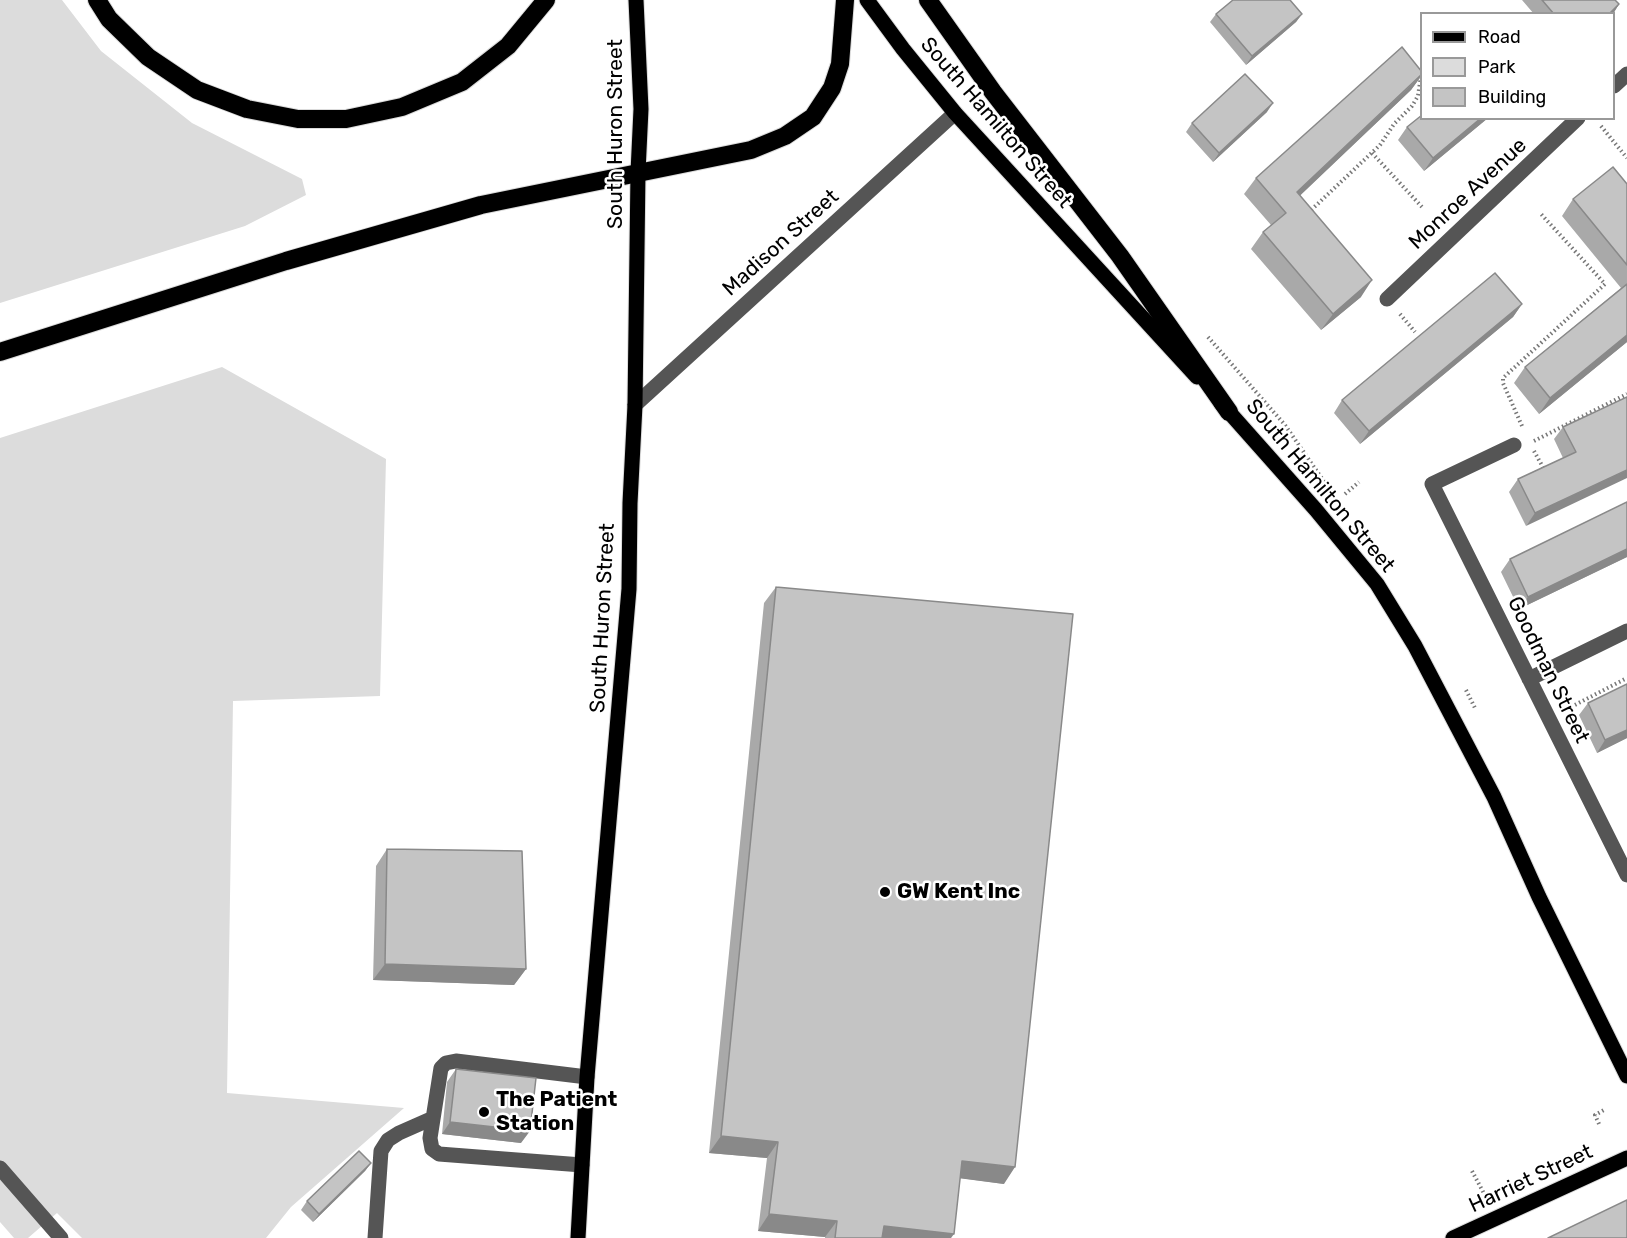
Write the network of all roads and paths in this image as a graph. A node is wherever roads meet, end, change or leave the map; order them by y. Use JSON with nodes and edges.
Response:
{"nodes":[{"id":1,"x":97,"y":0,"type":"edge"},
{"id":2,"x":546,"y":0,"type":"edge"},
{"id":3,"x":636,"y":0,"type":"edge"},
{"id":4,"x":845,"y":0,"type":"edge"},
{"id":5,"x":867,"y":0,"type":"edge"},
{"id":6,"x":928,"y":0,"type":"edge"},
{"id":7,"x":1627,"y":74,"type":"edge"},
{"id":8,"x":1420,"y":82,"type":"edge"},
{"id":9,"x":1615,"y":85,"type":"edge"},
{"id":10,"x":955,"y":113,"type":"junction"},
{"id":11,"x":1576,"y":120,"type":"edge"},
{"id":12,"x":1601,"y":126,"type":"dead end"},
{"id":13,"x":1372,"y":153,"type":"junction"},
{"id":14,"x":1627,"y":158,"type":"edge"},
{"id":15,"x":638,"y":172,"type":"junction"},
{"id":16,"x":1422,"y":207,"type":"dead end"},
{"id":17,"x":1541,"y":214,"type":"dead end"},
{"id":18,"x":1315,"y":220,"type":"edge"},
{"id":19,"x":1387,"y":299,"type":"joint"},
{"id":20,"x":1415,"y":332,"type":"dead end"},
{"id":21,"x":0,"y":352,"type":"edge"},
{"id":22,"x":1627,"y":394,"type":"edge"},
{"id":23,"x":635,"y":405,"type":"junction"},
{"id":24,"x":1229,"y":412,"type":"junction"},
{"id":25,"x":1525,"y":431,"type":"dead end"},
{"id":26,"x":1514,"y":445,"type":"dead end"},
{"id":27,"x":1549,"y":471,"type":"edge"},
{"id":28,"x":1359,"y":482,"type":"dead end"},
{"id":29,"x":1345,"y":494,"type":"dead end"},
{"id":30,"x":1627,"y":631,"type":"edge"},
{"id":31,"x":1627,"y":678,"type":"edge"},
{"id":32,"x":1529,"y":679,"type":"junction"},
{"id":33,"x":1572,"y":718,"type":"dead end"},
{"id":34,"x":1627,"y":875,"type":"edge"},
{"id":35,"x":1627,"y":1076,"type":"edge"},
{"id":36,"x":587,"y":1077,"type":"junction"},
{"id":37,"x":1604,"y":1110,"type":"dead end"},
{"id":38,"x":433,"y":1118,"type":"junction"},
{"id":39,"x":1599,"y":1124,"type":"dead end"},
{"id":40,"x":1627,"y":1158,"type":"edge"},
{"id":41,"x":582,"y":1165,"type":"junction"},
{"id":42,"x":0,"y":1168,"type":"edge"},
{"id":43,"x":1472,"y":1171,"type":"dead end"},
{"id":44,"x":1479,"y":1184,"type":"dead end"},
{"id":45,"x":61,"y":1238,"type":"edge"},
{"id":46,"x":375,"y":1238,"type":"edge"},
{"id":47,"x":578,"y":1238,"type":"edge"},
{"id":48,"x":1453,"y":1238,"type":"edge"}],
"edges":[{"from":1,"to":2,"type":"highway"},
{"from":3,"to":15,"type":"main road","name":"South Huron Street"},
{"from":4,"to":15,"type":"highway"},
{"from":5,"to":10,"type":"main road","name":"South Hamilton Street"},
{"from":6,"to":24,"type":"highway"},
{"from":7,"to":9,"type":"street"},
{"from":8,"to":13,"type":"path"},
{"from":10,"to":23,"type":"street","name":"Madison Street"},
{"from":10,"to":24,"type":"main road","name":"South Hamilton Street"},
{"from":11,"to":19,"type":"street","name":"Monroe Avenue"},
{"from":12,"to":14,"type":"path"},
{"from":13,"to":16,"type":"path"},
{"from":13,"to":18,"type":"path"},
{"from":15,"to":21,"type":"highway"},
{"from":15,"to":23,"type":"main road","name":"South Huron Street"},
{"from":17,"to":25,"type":"path"},
{"from":19,"to":20,"type":"path"},
{"from":22,"to":27,"type":"path"},
{"from":23,"to":36,"type":"main road","name":"South Huron Street"},
{"from":24,"to":35,"type":"main road","name":"South Hamilton Street"},
{"from":26,"to":32,"type":"street","name":"Goodman Street"},
{"from":28,"to":29,"type":"path"},
{"from":30,"to":32,"type":"street"},
{"from":31,"to":33,"type":"path"},
{"from":32,"to":34,"type":"street","name":"Goodman Street"},
{"from":36,"to":38,"type":"street"},
{"from":36,"to":41,"type":"main road","name":"South Huron Street"},
{"from":37,"to":39,"type":"path"},
{"from":38,"to":41,"type":"street"},
{"from":38,"to":46,"type":"street"},
{"from":40,"to":48,"type":"main road","name":"Harriet Street"},
{"from":41,"to":47,"type":"main road","name":"South Huron Street"},
{"from":42,"to":45,"type":"street"},
{"from":43,"to":44,"type":"path"}]}
